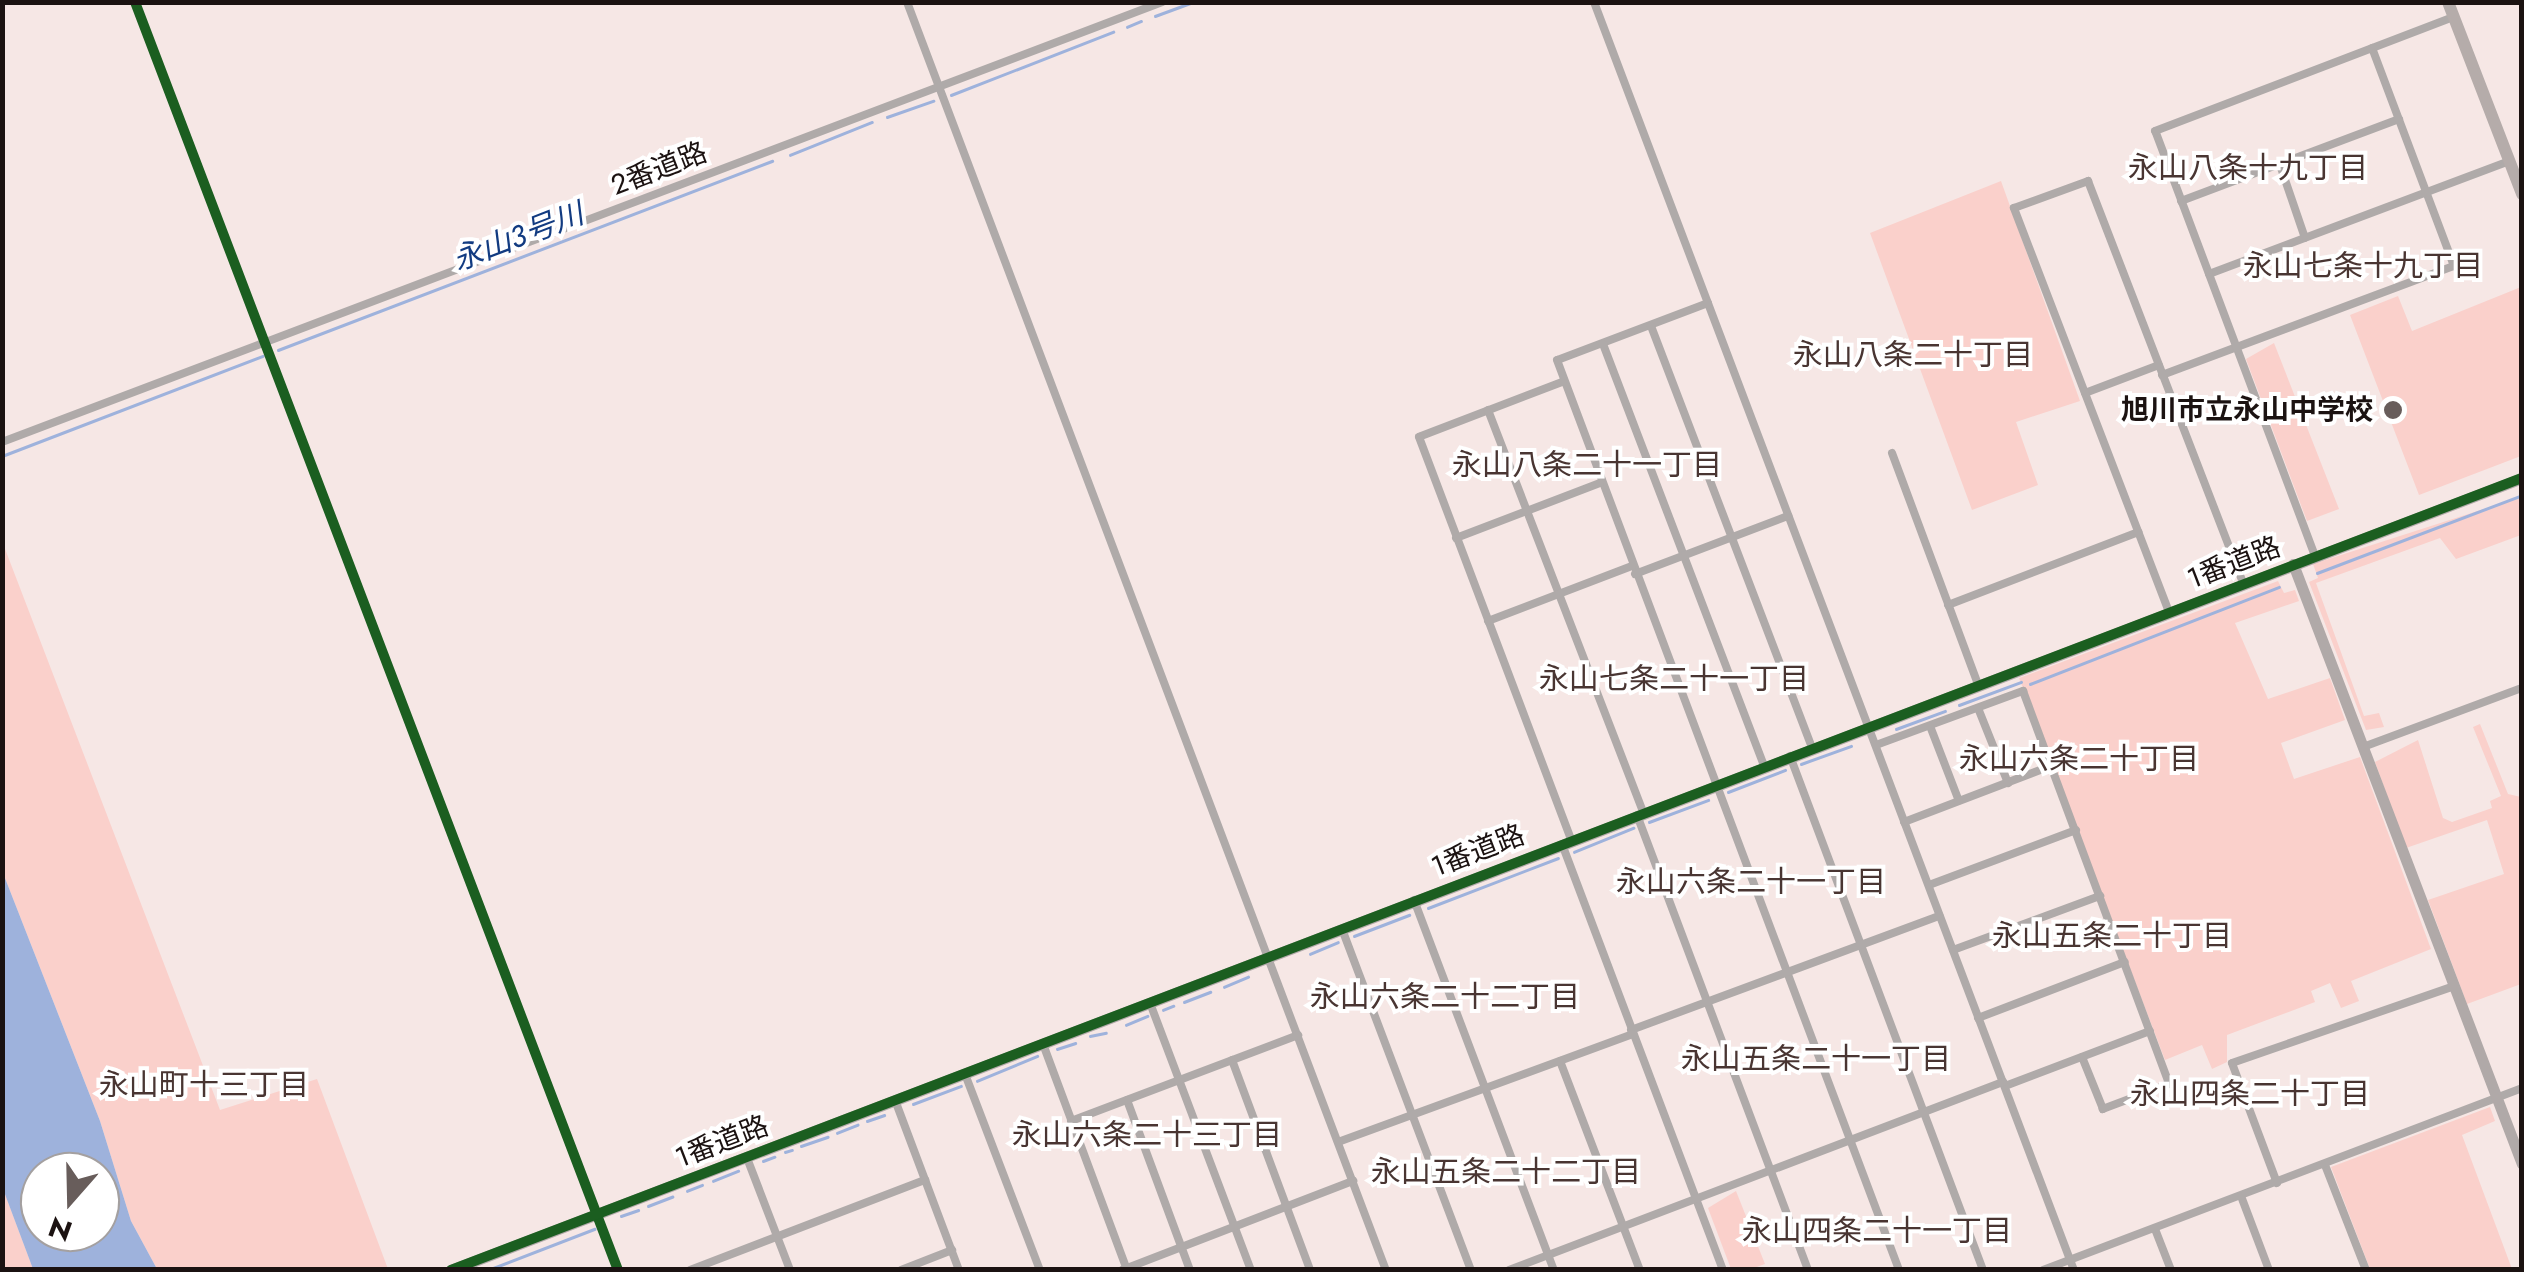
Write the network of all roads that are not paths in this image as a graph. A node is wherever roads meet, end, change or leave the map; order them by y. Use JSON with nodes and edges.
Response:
{"nodes":[{"id":1,"x":135,"y":2,"type":"edge"},
{"id":2,"x":907,"y":2,"type":"edge"},
{"id":3,"x":1162,"y":2,"type":"edge"},
{"id":4,"x":1594,"y":2,"type":"edge"},
{"id":5,"x":2451,"y":10,"type":"edge"},
{"id":6,"x":2372,"y":48,"type":"junction"},
{"id":7,"x":940,"y":87,"type":"junction"},
{"id":8,"x":2399,"y":119,"type":"junction"},
{"id":9,"x":2508,"y":161,"type":"junction"},
{"id":10,"x":2280,"y":165,"type":"junction"},
{"id":11,"x":2426,"y":192,"type":"junction"},
{"id":12,"x":2522,"y":194,"type":"edge"},
{"id":13,"x":2181,"y":201,"type":"junction"},
{"id":14,"x":2305,"y":238,"type":"junction"},
{"id":15,"x":2209,"y":274,"type":"junction"},
{"id":16,"x":1708,"y":303,"type":"junction"},
{"id":17,"x":1650,"y":326,"type":"junction"},
{"id":18,"x":265,"y":343,"type":"junction"},
{"id":19,"x":1603,"y":344,"type":"junction"},
{"id":20,"x":2237,"y":347,"type":"junction"},
{"id":21,"x":2160,"y":370,"type":"junction"},
{"id":22,"x":1562,"y":382,"type":"junction"},
{"id":23,"x":2085,"y":393,"type":"junction"},
{"id":24,"x":1488,"y":410,"type":"junction"},
{"id":25,"x":2,"y":442,"type":"edge"},
{"id":26,"x":1892,"y":453,"type":"dead end"},
{"id":27,"x":2522,"y":478,"type":"edge"},
{"id":28,"x":1600,"y":483,"type":"junction"},
{"id":29,"x":1527,"y":510,"type":"junction"},
{"id":30,"x":1788,"y":516,"type":"junction"},
{"id":31,"x":2138,"y":532,"type":"junction"},
{"id":32,"x":1732,"y":537,"type":"junction"},
{"id":33,"x":1456,"y":538,"type":"junction"},
{"id":34,"x":1684,"y":556,"type":"junction"},
{"id":35,"x":2315,"y":556,"type":"junction"},
{"id":36,"x":2292,"y":564,"type":"junction"},
{"id":37,"x":1634,"y":570,"type":"junction"},
{"id":38,"x":2244,"y":584,"type":"junction"},
{"id":39,"x":1558,"y":594,"type":"junction"},
{"id":40,"x":1948,"y":604,"type":"junction"},
{"id":41,"x":2169,"y":612,"type":"junction"},
{"id":42,"x":1488,"y":620,"type":"junction"},
{"id":43,"x":1978,"y":684,"type":"junction"},
{"id":44,"x":2522,"y":688,"type":"edge"},
{"id":45,"x":1978,"y":708,"type":"junction"},
{"id":46,"x":1930,"y":726,"type":"junction"},
{"id":47,"x":1869,"y":727,"type":"junction"},
{"id":48,"x":1876,"y":745,"type":"junction"},
{"id":49,"x":1812,"y":747,"type":"junction"},
{"id":50,"x":2363,"y":747,"type":"junction"},
{"id":51,"x":1790,"y":756,"type":"junction"},
{"id":52,"x":1764,"y":765,"type":"junction"},
{"id":53,"x":2052,"y":766,"type":"junction"},
{"id":54,"x":2008,"y":783,"type":"junction"},
{"id":55,"x":1715,"y":784,"type":"junction"},
{"id":56,"x":1960,"y":801,"type":"junction"},
{"id":57,"x":1640,"y":813,"type":"junction"},
{"id":58,"x":1904,"y":822,"type":"junction"},
{"id":59,"x":2076,"y":830,"type":"junction"},
{"id":60,"x":1566,"y":841,"type":"junction"},
{"id":61,"x":1928,"y":885,"type":"junction"},
{"id":62,"x":2100,"y":896,"type":"junction"},
{"id":63,"x":1414,"y":900,"type":"junction"},
{"id":64,"x":1940,"y":916,"type":"junction"},
{"id":65,"x":1342,"y":929,"type":"junction"},
{"id":66,"x":1860,"y":945,"type":"junction"},
{"id":67,"x":1952,"y":950,"type":"junction"},
{"id":68,"x":1268,"y":958,"type":"junction"},
{"id":69,"x":2126,"y":962,"type":"junction"},
{"id":70,"x":1786,"y":972,"type":"junction"},
{"id":71,"x":2454,"y":986,"type":"junction"},
{"id":72,"x":1708,"y":1002,"type":"junction"},
{"id":73,"x":1150,"y":1003,"type":"junction"},
{"id":74,"x":1978,"y":1018,"type":"junction"},
{"id":75,"x":2150,"y":1031,"type":"junction"},
{"id":76,"x":1632,"y":1032,"type":"junction"},
{"id":77,"x":1298,"y":1035,"type":"junction"},
{"id":78,"x":1043,"y":1044,"type":"junction"},
{"id":79,"x":2082,"y":1056,"type":"junction"},
{"id":80,"x":1232,"y":1060,"type":"junction"},
{"id":81,"x":1560,"y":1061,"type":"junction"},
{"id":82,"x":965,"y":1074,"type":"junction"},
{"id":83,"x":1179,"y":1080,"type":"junction"},
{"id":84,"x":2004,"y":1084,"type":"junction"},
{"id":85,"x":1484,"y":1087,"type":"junction"},
{"id":86,"x":2522,"y":1088,"type":"edge"},
{"id":87,"x":2497,"y":1097,"type":"junction"},
{"id":88,"x":895,"y":1100,"type":"junction"},
{"id":89,"x":1128,"y":1100,"type":"junction"},
{"id":90,"x":1924,"y":1112,"type":"junction"},
{"id":91,"x":1412,"y":1114,"type":"junction"},
{"id":92,"x":1071,"y":1121,"type":"junction"},
{"id":93,"x":1850,"y":1140,"type":"junction"},
{"id":94,"x":1338,"y":1142,"type":"junction"},
{"id":95,"x":747,"y":1158,"type":"junction"},
{"id":96,"x":2522,"y":1164,"type":"edge"},
{"id":97,"x":2325,"y":1165,"type":"junction"},
{"id":98,"x":1770,"y":1170,"type":"junction"},
{"id":99,"x":925,"y":1180,"type":"junction"},
{"id":100,"x":1352,"y":1182,"type":"junction"},
{"id":101,"x":2277,"y":1183,"type":"junction"},
{"id":102,"x":2241,"y":1196,"type":"junction"},
{"id":103,"x":1696,"y":1198,"type":"junction"},
{"id":104,"x":1286,"y":1207,"type":"junction"},
{"id":105,"x":597,"y":1214,"type":"junction"},
{"id":106,"x":1623,"y":1226,"type":"junction"},
{"id":107,"x":1234,"y":1227,"type":"junction"},
{"id":108,"x":2155,"y":1229,"type":"junction"},
{"id":109,"x":778,"y":1236,"type":"junction"},
{"id":110,"x":1181,"y":1247,"type":"junction"},
{"id":111,"x":952,"y":1250,"type":"junction"},
{"id":112,"x":1548,"y":1255,"type":"junction"},
{"id":113,"x":2072,"y":1265,"type":"edge"},
{"id":114,"x":1125,"y":1269,"type":"edge"},
{"id":115,"x":451,"y":1270,"type":"edge"},
{"id":116,"x":618,"y":1270,"type":"edge"},
{"id":117,"x":690,"y":1270,"type":"edge"},
{"id":118,"x":790,"y":1270,"type":"edge"},
{"id":119,"x":901,"y":1270,"type":"edge"},
{"id":120,"x":959,"y":1270,"type":"edge"},
{"id":121,"x":1040,"y":1270,"type":"edge"},
{"id":122,"x":1190,"y":1270,"type":"edge"},
{"id":123,"x":1250,"y":1270,"type":"edge"},
{"id":124,"x":1310,"y":1270,"type":"edge"},
{"id":125,"x":1386,"y":1270,"type":"edge"},
{"id":126,"x":1471,"y":1270,"type":"edge"},
{"id":127,"x":1509,"y":1270,"type":"edge"},
{"id":128,"x":1554,"y":1270,"type":"edge"},
{"id":129,"x":1640,"y":1270,"type":"edge"},
{"id":130,"x":1723,"y":1270,"type":"edge"},
{"id":131,"x":1808,"y":1270,"type":"edge"},
{"id":132,"x":1899,"y":1270,"type":"edge"},
{"id":133,"x":1983,"y":1270,"type":"edge"},
{"id":134,"x":2044,"y":1270,"type":"edge"},
{"id":135,"x":2170,"y":1270,"type":"edge"},
{"id":136,"x":2269,"y":1270,"type":"edge"},
{"id":137,"x":2366,"y":1270,"type":"edge"}],
"edges":[{"from":1,"to":18,"type":"street"},
{"from":2,"to":7,"type":"street"},
{"from":3,"to":7,"type":"street","name":"2番道路"},
{"from":4,"to":16,"type":"street"},
{"from":5,"to":6,"type":"street"},
{"from":5,"to":9,"type":"main road"},
{"from":6,"to":8,"type":"street"},
{"from":6,"to":13,"type":"street"},
{"from":7,"to":18,"type":"street","name":"2番道路"},
{"from":7,"to":68,"type":"street"},
{"from":8,"to":10,"type":"street"},
{"from":8,"to":11,"type":"street"},
{"from":9,"to":11,"type":"street"},
{"from":9,"to":12,"type":"main road"},
{"from":10,"to":13,"type":"street"},
{"from":10,"to":14,"type":"street"},
{"from":11,"to":14,"type":"street"},
{"from":11,"to":20,"type":"street"},
{"from":13,"to":15,"type":"street"},
{"from":14,"to":15,"type":"street"},
{"from":15,"to":20,"type":"street"},
{"from":16,"to":17,"type":"street"},
{"from":16,"to":30,"type":"street"},
{"from":17,"to":19,"type":"street"},
{"from":17,"to":32,"type":"street"},
{"from":18,"to":25,"type":"street","name":"2番道路"},
{"from":18,"to":105,"type":"street"},
{"from":19,"to":22,"type":"street"},
{"from":19,"to":34,"type":"street"},
{"from":20,"to":21,"type":"street"},
{"from":20,"to":35,"type":"street"},
{"from":21,"to":23,"type":"street"},
{"from":21,"to":23,"type":"street"},
{"from":21,"to":38,"type":"street"},
{"from":22,"to":24,"type":"street"},
{"from":22,"to":28,"type":"street"},
{"from":23,"to":31,"type":"street"},
{"from":24,"to":29,"type":"street"},
{"from":24,"to":33,"type":"street"},
{"from":26,"to":40,"type":"street"},
{"from":27,"to":35,"type":"street","name":"1番道路"},
{"from":28,"to":29,"type":"street"},
{"from":28,"to":37,"type":"street"},
{"from":29,"to":33,"type":"street"},
{"from":29,"to":39,"type":"street"},
{"from":30,"to":32,"type":"street"},
{"from":30,"to":47,"type":"street"},
{"from":31,"to":40,"type":"street"},
{"from":31,"to":41,"type":"street"},
{"from":32,"to":34,"type":"street"},
{"from":32,"to":49,"type":"street"},
{"from":33,"to":42,"type":"street"},
{"from":34,"to":37,"type":"street"},
{"from":34,"to":52,"type":"street"},
{"from":35,"to":36,"type":"street","name":"1番道路"},
{"from":36,"to":38,"type":"street","name":"1番道路"},
{"from":36,"to":50,"type":"street"},
{"from":37,"to":39,"type":"street"},
{"from":37,"to":55,"type":"street"},
{"from":38,"to":41,"type":"street","name":"1番道路"},
{"from":39,"to":42,"type":"street"},
{"from":39,"to":57,"type":"street"},
{"from":40,"to":43,"type":"street"},
{"from":41,"to":43,"type":"street","name":"1番道路"},
{"from":42,"to":60,"type":"street"},
{"from":43,"to":47,"type":"street","name":"1番道路"},
{"from":44,"to":50,"type":"street"},
{"from":45,"to":46,"type":"street"},
{"from":45,"to":53,"type":"street"},
{"from":45,"to":54,"type":"street"},
{"from":46,"to":48,"type":"street"},
{"from":46,"to":56,"type":"street"},
{"from":47,"to":48,"type":"street"},
{"from":47,"to":49,"type":"street","name":"1番道路"},
{"from":48,"to":58,"type":"street"},
{"from":49,"to":51,"type":"street","name":"1番道路"},
{"from":50,"to":71,"type":"street"},
{"from":51,"to":52,"type":"street","name":"1番道路"},
{"from":51,"to":66,"type":"street"},
{"from":52,"to":55,"type":"street","name":"1番道路"},
{"from":53,"to":54,"type":"street"},
{"from":53,"to":59,"type":"street"},
{"from":54,"to":56,"type":"street"},
{"from":55,"to":57,"type":"street","name":"1番道路"},
{"from":55,"to":70,"type":"street"},
{"from":56,"to":58,"type":"street"},
{"from":57,"to":60,"type":"street","name":"1番道路"},
{"from":57,"to":72,"type":"street"},
{"from":58,"to":61,"type":"street"},
{"from":59,"to":61,"type":"street"},
{"from":59,"to":62,"type":"street"},
{"from":60,"to":63,"type":"street","name":"1番道路"},
{"from":60,"to":76,"type":"street"},
{"from":61,"to":64,"type":"street"},
{"from":62,"to":67,"type":"street"},
{"from":62,"to":69,"type":"street"},
{"from":63,"to":65,"type":"street","name":"1番道路"},
{"from":63,"to":85,"type":"street"},
{"from":64,"to":66,"type":"street"},
{"from":64,"to":67,"type":"street"},
{"from":65,"to":68,"type":"street","name":"1番道路"},
{"from":65,"to":91,"type":"street"},
{"from":66,"to":70,"type":"street"},
{"from":66,"to":90,"type":"street"},
{"from":67,"to":74,"type":"street"},
{"from":68,"to":73,"type":"street","name":"1番道路"},
{"from":68,"to":77,"type":"street"},
{"from":69,"to":74,"type":"street"},
{"from":69,"to":75,"type":"street"},
{"from":70,"to":72,"type":"street"},
{"from":70,"to":93,"type":"street"},
{"from":71,"to":87,"type":"street"},
{"from":71,"to":101,"type":"street"},
{"from":72,"to":76,"type":"street"},
{"from":72,"to":98,"type":"street"},
{"from":73,"to":78,"type":"street","name":"1番道路"},
{"from":73,"to":83,"type":"street"},
{"from":74,"to":84,"type":"street"},
{"from":75,"to":79,"type":"street"},
{"from":75,"to":79,"type":"street"},
{"from":76,"to":81,"type":"street"},
{"from":76,"to":103,"type":"street"},
{"from":77,"to":80,"type":"street"},
{"from":77,"to":94,"type":"street"},
{"from":78,"to":82,"type":"street","name":"1番道路"},
{"from":78,"to":92,"type":"street"},
{"from":79,"to":84,"type":"street"},
{"from":80,"to":83,"type":"street"},
{"from":80,"to":104,"type":"street"},
{"from":81,"to":85,"type":"street"},
{"from":81,"to":106,"type":"street"},
{"from":82,"to":88,"type":"street","name":"1番道路"},
{"from":82,"to":121,"type":"street"},
{"from":83,"to":89,"type":"street"},
{"from":83,"to":107,"type":"street"},
{"from":84,"to":90,"type":"street"},
{"from":84,"to":113,"type":"street"},
{"from":85,"to":91,"type":"street"},
{"from":85,"to":112,"type":"street"},
{"from":86,"to":87,"type":"street"},
{"from":87,"to":96,"type":"street"},
{"from":87,"to":97,"type":"street"},
{"from":88,"to":95,"type":"street","name":"1番道路"},
{"from":88,"to":99,"type":"street"},
{"from":89,"to":92,"type":"street"},
{"from":89,"to":110,"type":"street"},
{"from":90,"to":93,"type":"street"},
{"from":90,"to":133,"type":"street"},
{"from":91,"to":94,"type":"street"},
{"from":91,"to":126,"type":"street"},
{"from":92,"to":114,"type":"street"},
{"from":93,"to":98,"type":"street"},
{"from":93,"to":132,"type":"street"},
{"from":94,"to":100,"type":"street"},
{"from":95,"to":105,"type":"street","name":"1番道路"},
{"from":95,"to":109,"type":"street"},
{"from":97,"to":101,"type":"street"},
{"from":97,"to":137,"type":"street"},
{"from":98,"to":103,"type":"street"},
{"from":98,"to":131,"type":"street"},
{"from":99,"to":109,"type":"street"},
{"from":99,"to":111,"type":"street"},
{"from":100,"to":104,"type":"street"},
{"from":100,"to":125,"type":"street"},
{"from":101,"to":102,"type":"street"},
{"from":102,"to":108,"type":"street"},
{"from":102,"to":136,"type":"street"},
{"from":103,"to":106,"type":"street"},
{"from":103,"to":130,"type":"street"},
{"from":104,"to":107,"type":"street"},
{"from":104,"to":124,"type":"street"},
{"from":105,"to":115,"type":"street","name":"1番道路"},
{"from":105,"to":116,"type":"street"},
{"from":106,"to":112,"type":"street"},
{"from":106,"to":129,"type":"street"},
{"from":107,"to":110,"type":"street"},
{"from":107,"to":123,"type":"street"},
{"from":108,"to":113,"type":"street"},
{"from":108,"to":135,"type":"street"},
{"from":109,"to":117,"type":"street"},
{"from":109,"to":118,"type":"street"},
{"from":110,"to":114,"type":"street"},
{"from":110,"to":122,"type":"street"},
{"from":111,"to":119,"type":"street"},
{"from":111,"to":120,"type":"street"},
{"from":112,"to":127,"type":"street"},
{"from":112,"to":128,"type":"street"},
{"from":113,"to":134,"type":"street"}]}
